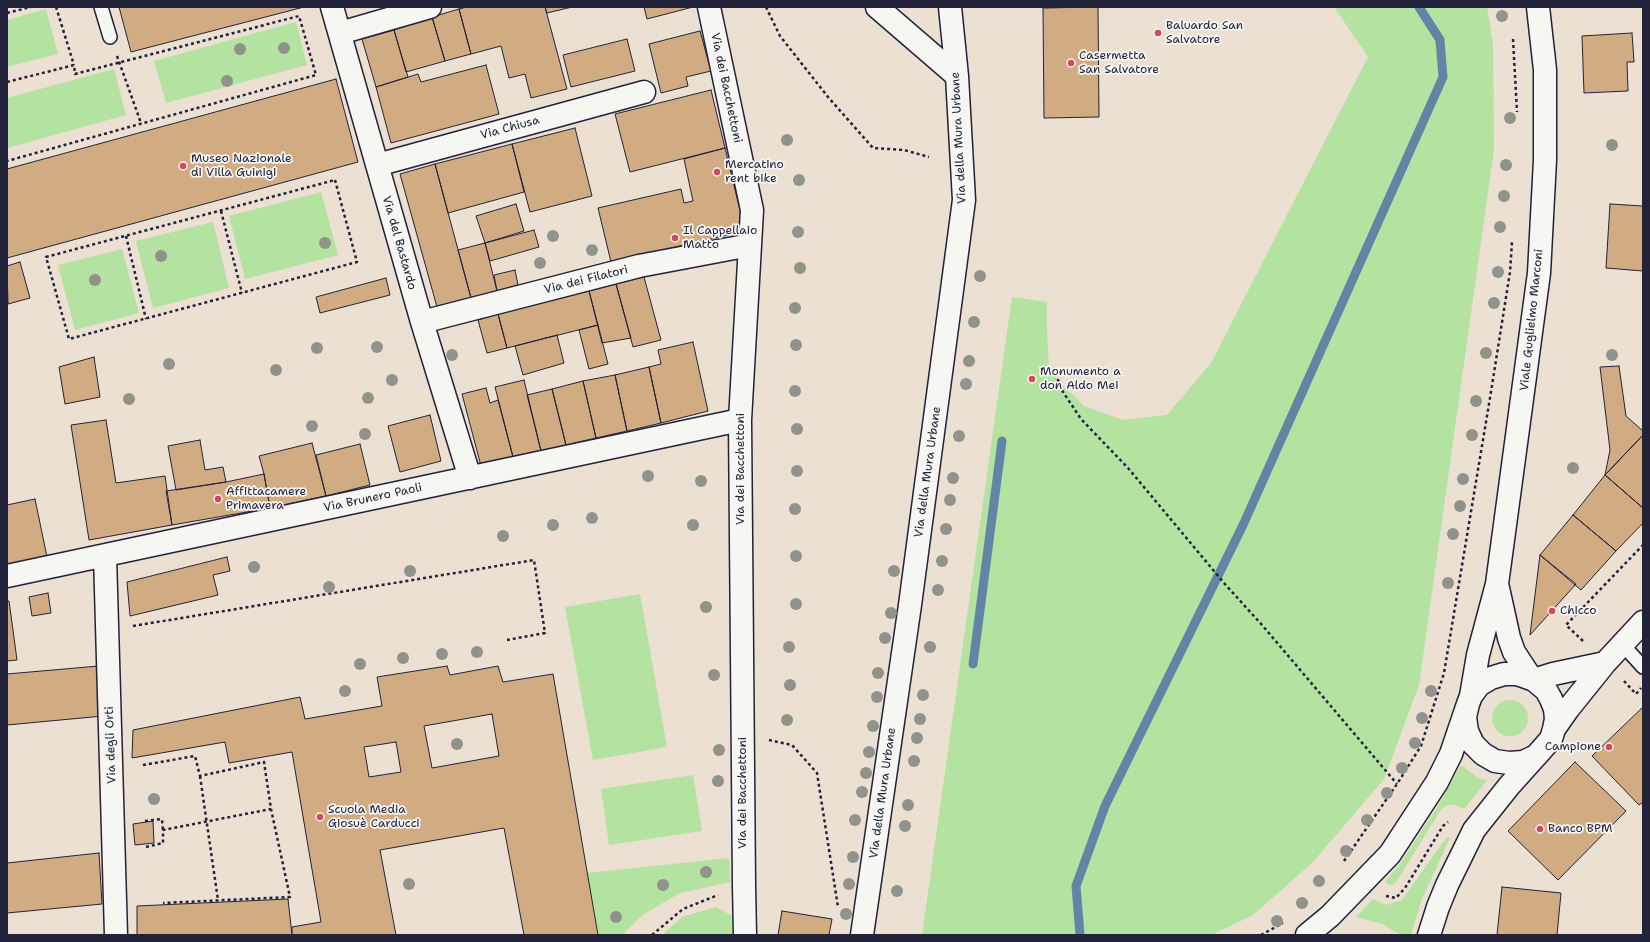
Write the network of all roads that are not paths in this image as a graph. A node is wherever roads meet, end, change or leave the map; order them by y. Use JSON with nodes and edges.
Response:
{"nodes":[{"id":1,"x":101,"y":7,"type":"edge"},
{"id":2,"x":332,"y":7,"type":"edge"},
{"id":3,"x":430,"y":7,"type":"edge"},
{"id":4,"x":709,"y":7,"type":"edge"},
{"id":5,"x":877,"y":7,"type":"edge"},
{"id":6,"x":950,"y":7,"type":"edge"},
{"id":7,"x":1538,"y":7,"type":"edge"},
{"id":8,"x":340,"y":33,"type":"junction"},
{"id":9,"x":110,"y":37,"type":"road end"},
{"id":10,"x":957,"y":76,"type":"junction"},
{"id":11,"x":644,"y":92,"type":"dead end"},
{"id":12,"x":377,"y":165,"type":"junction"},
{"id":13,"x":750,"y":245,"type":"junction"},
{"id":14,"x":422,"y":322,"type":"junction"},
{"id":15,"x":740,"y":420,"type":"junction"},
{"id":16,"x":470,"y":478,"type":"junction"},
{"id":17,"x":105,"y":556,"type":"junction"},
{"id":18,"x":7,"y":576,"type":"edge"},
{"id":19,"x":1497,"y":584,"type":"junction"},
{"id":20,"x":1643,"y":622,"type":"edge"},
{"id":21,"x":1623,"y":645,"type":"junction"},
{"id":22,"x":1605,"y":662,"type":"junction"},
{"id":23,"x":1643,"y":667,"type":"edge"},
{"id":24,"x":1532,"y":679,"type":"junction"},
{"id":25,"x":1469,"y":700,"type":"junction"},
{"id":26,"x":1554,"y":729,"type":"junction"},
{"id":27,"x":1536,"y":756,"type":"junction"},
{"id":28,"x":863,"y":927,"type":"edge"},
{"id":29,"x":116,"y":935,"type":"edge"},
{"id":30,"x":745,"y":935,"type":"edge"},
{"id":31,"x":1307,"y":935,"type":"edge"},
{"id":32,"x":1429,"y":935,"type":"edge"}],
"edges":[{"from":1,"to":9,"type":"lane"},
{"from":2,"to":8,"type":"street","name":"Via del Bastardo"},
{"from":3,"to":8,"type":"street"},
{"from":4,"to":13,"type":"street","name":"Via dei Bacchettoni"},
{"from":5,"to":10,"type":"street"},
{"from":6,"to":10,"type":"street","name":"Via della Mura Urbane"},
{"from":7,"to":19,"type":"street","name":"Viale Guglielmo Marconi"},
{"from":8,"to":12,"type":"street","name":"Via del Bastardo"},
{"from":10,"to":28,"type":"street","name":"Via della Mura Urbane"},
{"from":11,"to":12,"type":"street","name":"Via Chiusa"},
{"from":12,"to":14,"type":"street","name":"Via del Bastardo"},
{"from":13,"to":14,"type":"street","name":"Via dei Filatori"},
{"from":13,"to":15,"type":"street","name":"Via dei Bacchettoni"},
{"from":14,"to":16,"type":"street","name":"Via del Bastardo"},
{"from":15,"to":16,"type":"street","name":"Via Brunero Paoli"},
{"from":15,"to":30,"type":"street","name":"Via dei Bacchettoni"},
{"from":16,"to":17,"type":"street","name":"Via Brunero Paoli"},
{"from":17,"to":18,"type":"street","name":"Via Brunero Paoli"},
{"from":17,"to":29,"type":"street","name":"Via degli Orti"},
{"from":19,"to":24,"type":"street","name":"Viale Guglielmo Marconi"},
{"from":19,"to":25,"type":"street","name":"Viale Guglielmo Marconi"},
{"from":20,"to":21,"type":"street"},
{"from":21,"to":22,"type":"street"},
{"from":21,"to":23,"type":"lane"},
{"from":22,"to":24,"type":"street"},
{"from":22,"to":26,"type":"street"},
{"from":24,"to":25,"type":"street"},
{"from":24,"to":26,"type":"street"},
{"from":25,"to":27,"type":"street"},
{"from":25,"to":31,"type":"street"},
{"from":26,"to":27,"type":"street"},
{"from":27,"to":32,"type":"street"}]}
